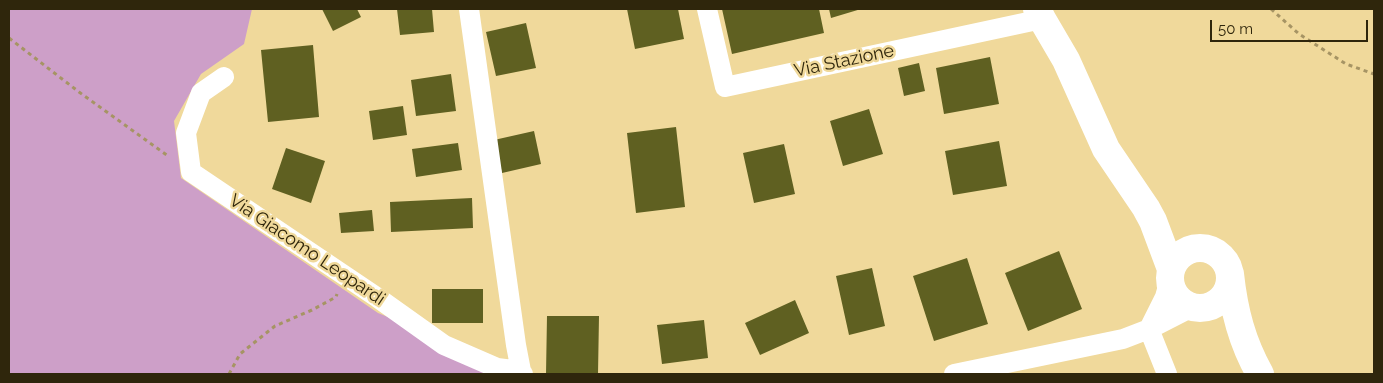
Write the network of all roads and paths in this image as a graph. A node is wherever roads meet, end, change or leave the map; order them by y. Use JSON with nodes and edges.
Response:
{"nodes":[{"id":1,"x":469,"y":9,"type":"edge"},
{"id":2,"x":707,"y":9,"type":"edge"},
{"id":3,"x":1271,"y":9,"type":"edge"},
{"id":4,"x":1040,"y":14,"type":"edge"},
{"id":5,"x":9,"y":38,"type":"edge"},
{"id":6,"x":1374,"y":74,"type":"edge"},
{"id":7,"x":224,"y":77,"type":"dead end"},
{"id":8,"x":191,"y":172,"type":"junction"},
{"id":9,"x":1146,"y":208,"type":"junction"},
{"id":10,"x":1205,"y":248,"type":"junction"},
{"id":11,"x":337,"y":270,"type":"junction"},
{"id":12,"x":1229,"y":273,"type":"junction"},
{"id":13,"x":1171,"y":274,"type":"junction"},
{"id":14,"x":1196,"y":307,"type":"junction"},
{"id":15,"x":1150,"y":329,"type":"junction"},
{"id":16,"x":1246,"y":347,"type":"junction"},
{"id":17,"x":522,"y":372,"type":"edge"},
{"id":18,"x":229,"y":374,"type":"edge"},
{"id":19,"x":954,"y":374,"type":"edge"},
{"id":20,"x":1167,"y":374,"type":"edge"},
{"id":21,"x":1260,"y":374,"type":"edge"}],
"edges":[{"from":1,"to":17,"type":"street","name":"Via Giacomo Leopardi"},
{"from":2,"to":4,"type":"street","name":"Via Stazione"},
{"from":3,"to":6,"type":"path"},
{"from":4,"to":9,"type":"main road","name":"Via Stazione"},
{"from":5,"to":8,"type":"path"},
{"from":7,"to":8,"type":"street"},
{"from":8,"to":11,"type":"street","name":"Via Giacomo Leopardi"},
{"from":9,"to":10,"type":"main road","name":"Via Stazione"},
{"from":9,"to":13,"type":"main road","name":"Via Stazione"},
{"from":10,"to":12,"type":"main road"},
{"from":10,"to":13,"type":"main road"},
{"from":11,"to":17,"type":"street","name":"Via Giacomo Leopardi"},
{"from":11,"to":18,"type":"path"},
{"from":12,"to":14,"type":"main road"},
{"from":12,"to":16,"type":"main road"},
{"from":13,"to":14,"type":"main road"},
{"from":13,"to":15,"type":"street"},
{"from":14,"to":15,"type":"street"},
{"from":14,"to":16,"type":"main road"},
{"from":15,"to":19,"type":"street"},
{"from":15,"to":20,"type":"street"},
{"from":16,"to":21,"type":"main road"}]}
